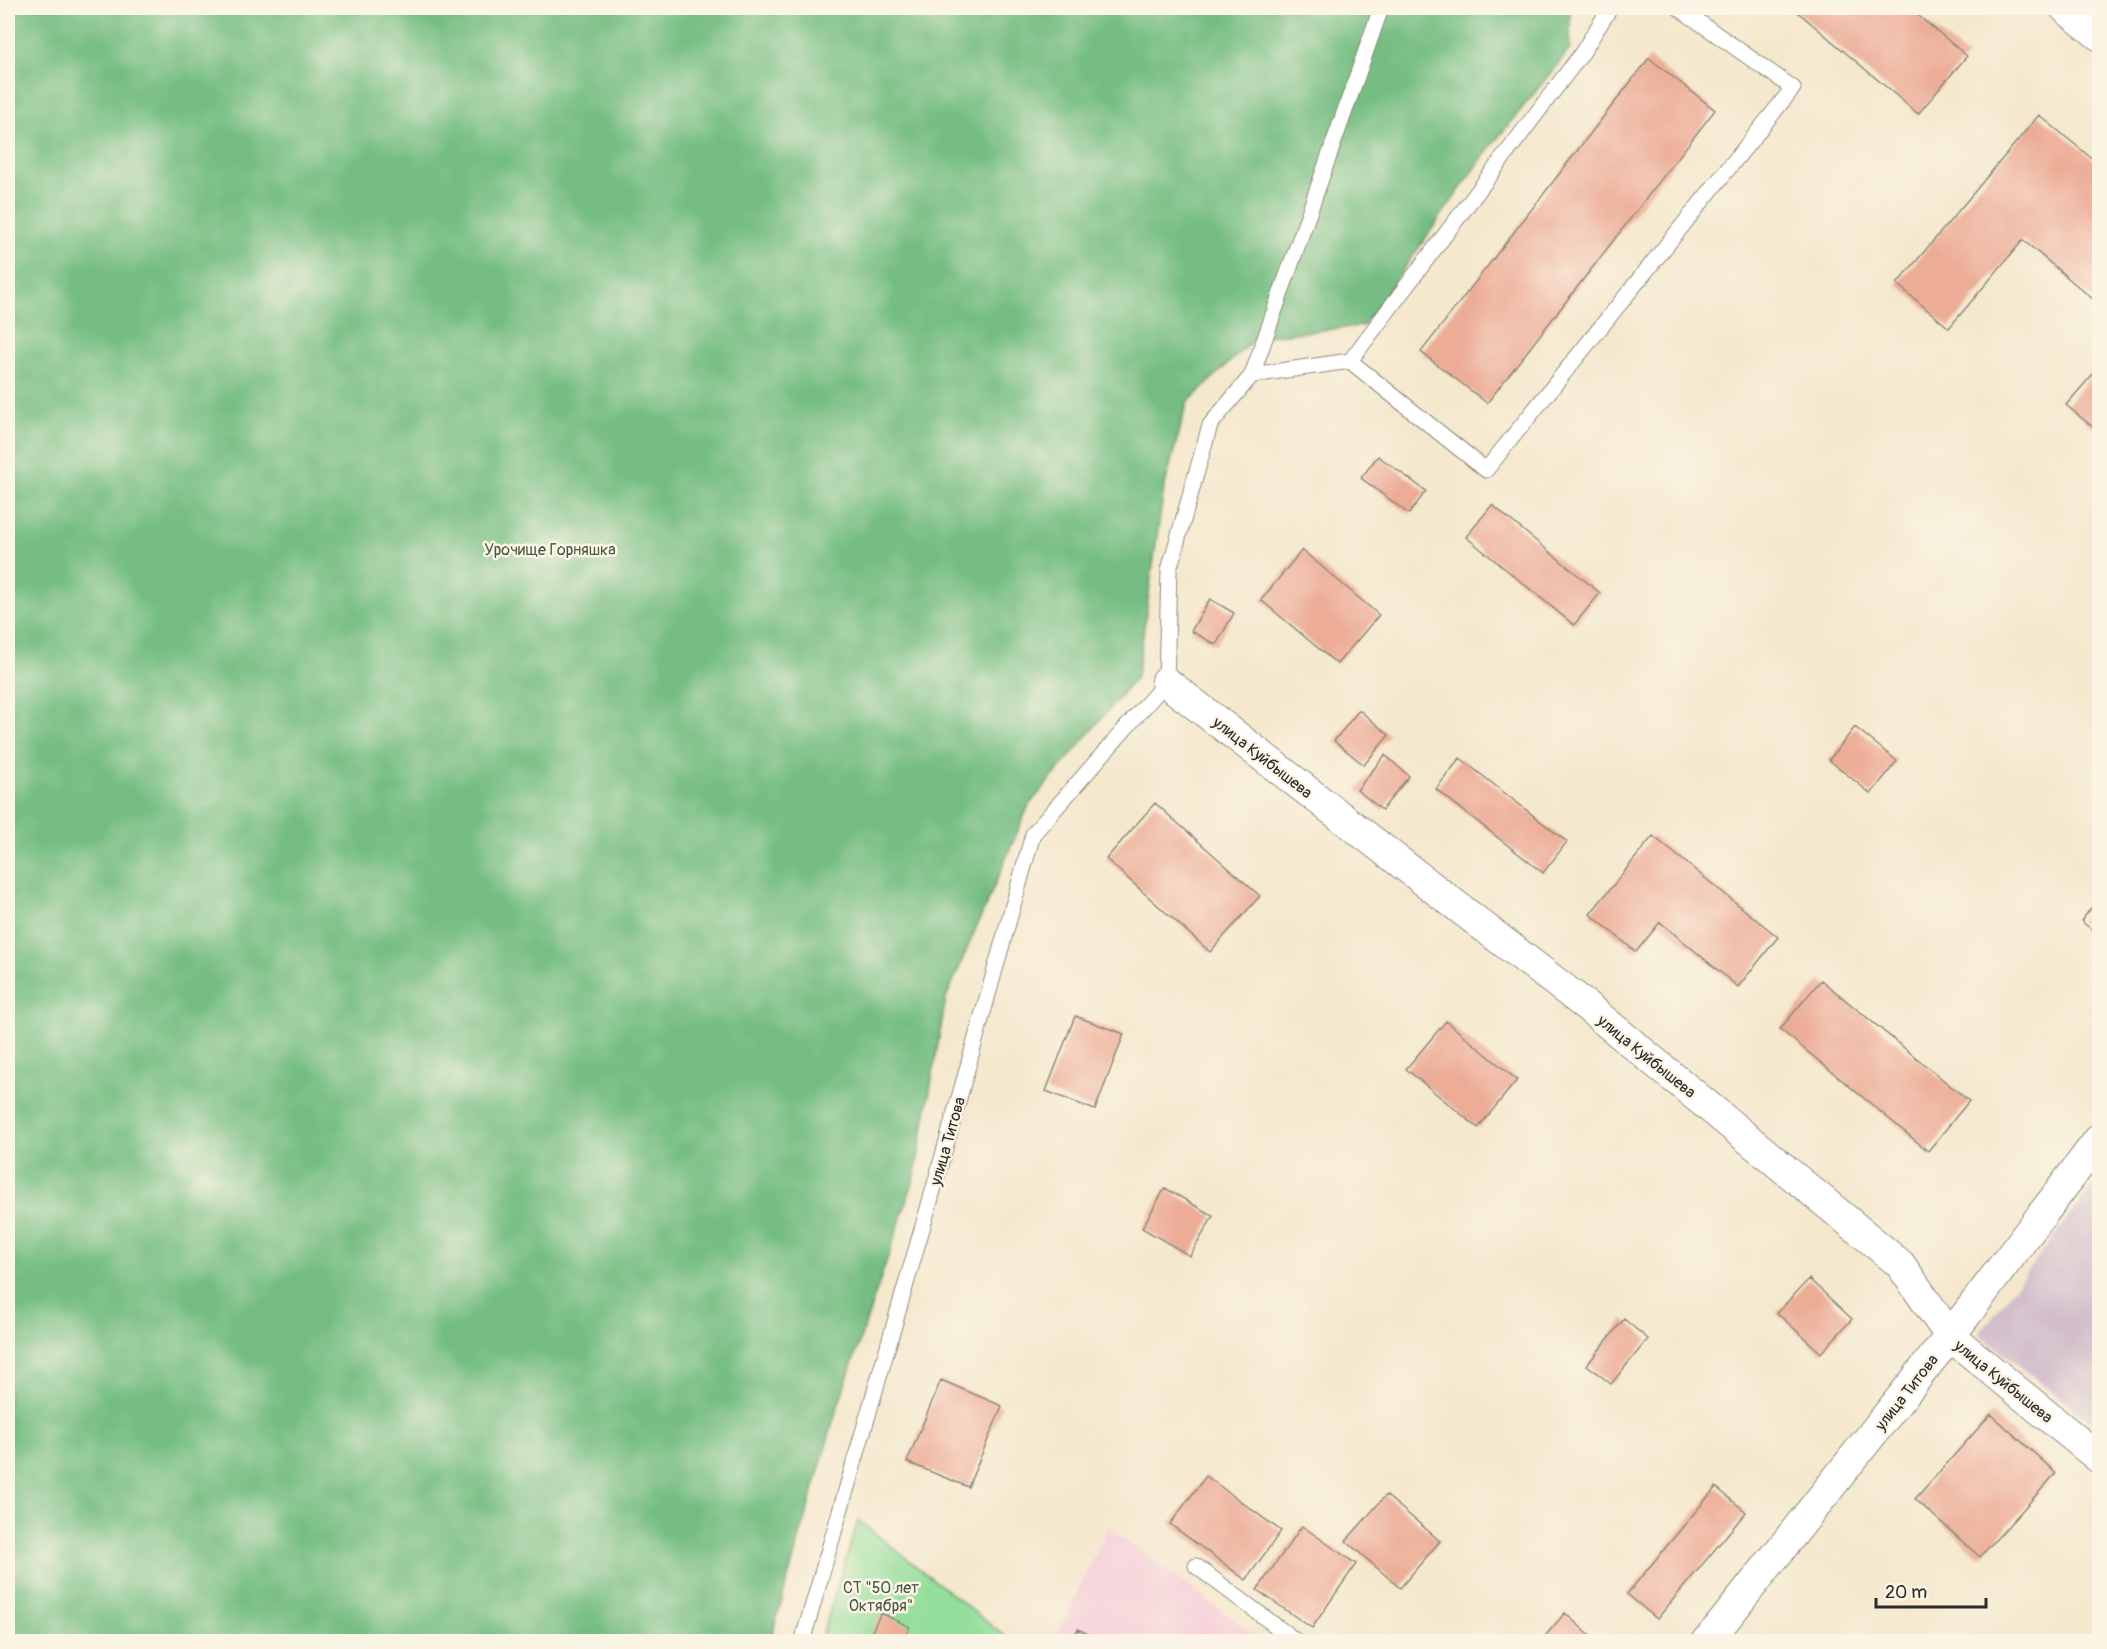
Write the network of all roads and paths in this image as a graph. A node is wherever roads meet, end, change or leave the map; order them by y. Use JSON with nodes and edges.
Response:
{"nodes":[{"id":1,"x":1381,"y":8,"type":"edge"},
{"id":2,"x":1610,"y":8,"type":"edge"},
{"id":3,"x":1679,"y":8,"type":"edge"},
{"id":4,"x":2065,"y":8,"type":"edge"},
{"id":5,"x":2100,"y":36,"type":"edge"},
{"id":6,"x":1350,"y":361,"type":"junction"},
{"id":7,"x":1252,"y":375,"type":"junction"},
{"id":8,"x":1166,"y":682,"type":"junction"},
{"id":9,"x":2100,"y":1138,"type":"edge"},
{"id":10,"x":1950,"y":1336,"type":"junction"},
{"id":11,"x":2100,"y":1459,"type":"edge"},
{"id":12,"x":1196,"y":1566,"type":"dead end"},
{"id":13,"x":802,"y":1641,"type":"edge"},
{"id":14,"x":1297,"y":1641,"type":"edge"},
{"id":15,"x":1707,"y":1641,"type":"edge"}],
"edges":[{"from":1,"to":7,"type":"lane"},
{"from":2,"to":6,"type":"lane"},
{"from":3,"to":6,"type":"lane"},
{"from":4,"to":5,"type":"street"},
{"from":6,"to":7,"type":"lane"},
{"from":7,"to":8,"type":"lane"},
{"from":8,"to":10,"type":"street","name":"улица Куйбышева"},
{"from":8,"to":13,"type":"lane","name":"улица Титова"},
{"from":9,"to":10,"type":"street","name":"улица Титова"},
{"from":10,"to":11,"type":"street","name":"улица Куйбышева"},
{"from":10,"to":15,"type":"street","name":"улица Титова"},
{"from":12,"to":14,"type":"lane"}]}
